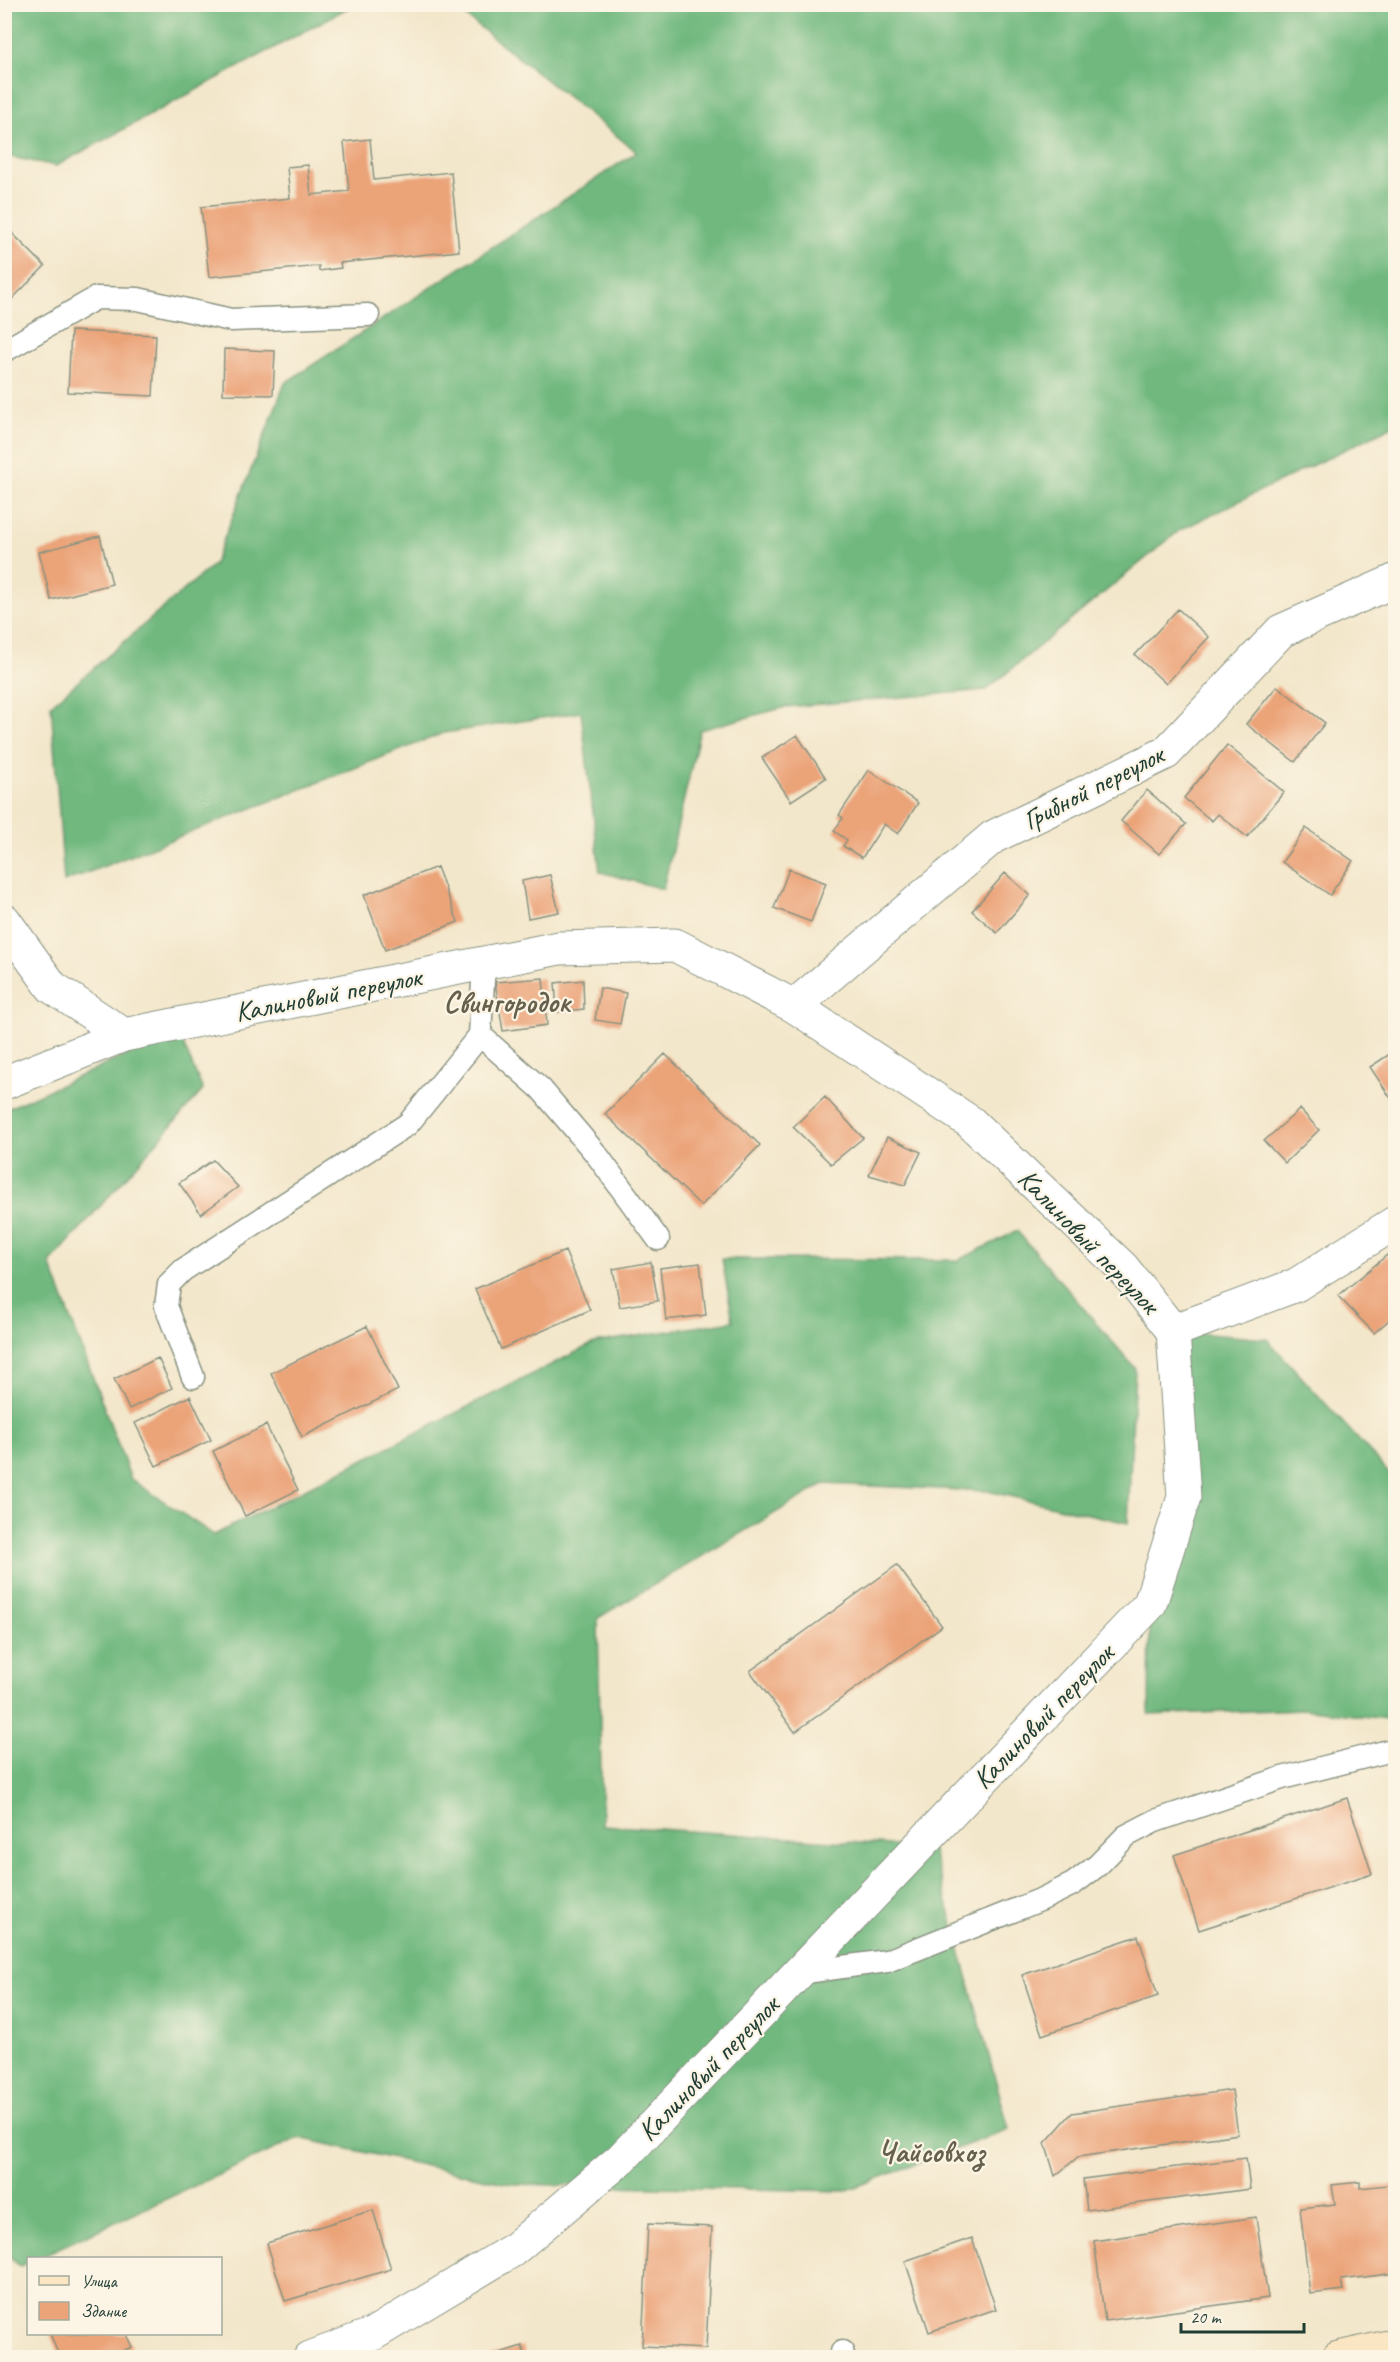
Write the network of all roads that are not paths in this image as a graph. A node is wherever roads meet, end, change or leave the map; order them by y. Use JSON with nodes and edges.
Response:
{"nodes":[{"id":1,"x":368,"y":315,"type":"dead end"},
{"id":2,"x":4,"y":351,"type":"edge"},
{"id":3,"x":1395,"y":580,"type":"edge"},
{"id":4,"x":4,"y":920,"type":"edge"},
{"id":5,"x":484,"y":963,"type":"junction"},
{"id":6,"x":794,"y":1006,"type":"junction"},
{"id":7,"x":124,"y":1035,"type":"junction"},
{"id":8,"x":480,"y":1035,"type":"junction"},
{"id":9,"x":4,"y":1083,"type":"edge"},
{"id":10,"x":1395,"y":1222,"type":"edge"},
{"id":11,"x":658,"y":1239,"type":"dead end"},
{"id":12,"x":1173,"y":1331,"type":"junction"},
{"id":13,"x":193,"y":1377,"type":"dead end"},
{"id":14,"x":1395,"y":1749,"type":"edge"},
{"id":15,"x":798,"y":1973,"type":"junction"},
{"id":16,"x":1395,"y":2344,"type":"edge"},
{"id":17,"x":310,"y":2358,"type":"edge"},
{"id":18,"x":1338,"y":2358,"type":"edge"}],
"edges":[{"from":1,"to":2,"type":"lane"},
{"from":3,"to":6,"type":"street","name":"Грибной переулок"},
{"from":4,"to":7,"type":"street"},
{"from":5,"to":6,"type":"street","name":"Калиновый переулок"},
{"from":5,"to":7,"type":"street","name":"Калиновый переулок"},
{"from":5,"to":8,"type":"lane"},
{"from":6,"to":12,"type":"street","name":"Калиновый переулок"},
{"from":7,"to":9,"type":"street","name":"Калиновый переулок"},
{"from":8,"to":11,"type":"lane"},
{"from":8,"to":13,"type":"lane"},
{"from":10,"to":12,"type":"street"},
{"from":12,"to":15,"type":"street","name":"Калиновый переулок"},
{"from":14,"to":15,"type":"lane"},
{"from":15,"to":17,"type":"street","name":"Калиновый переулок"},
{"from":16,"to":18,"type":"street"}]}
